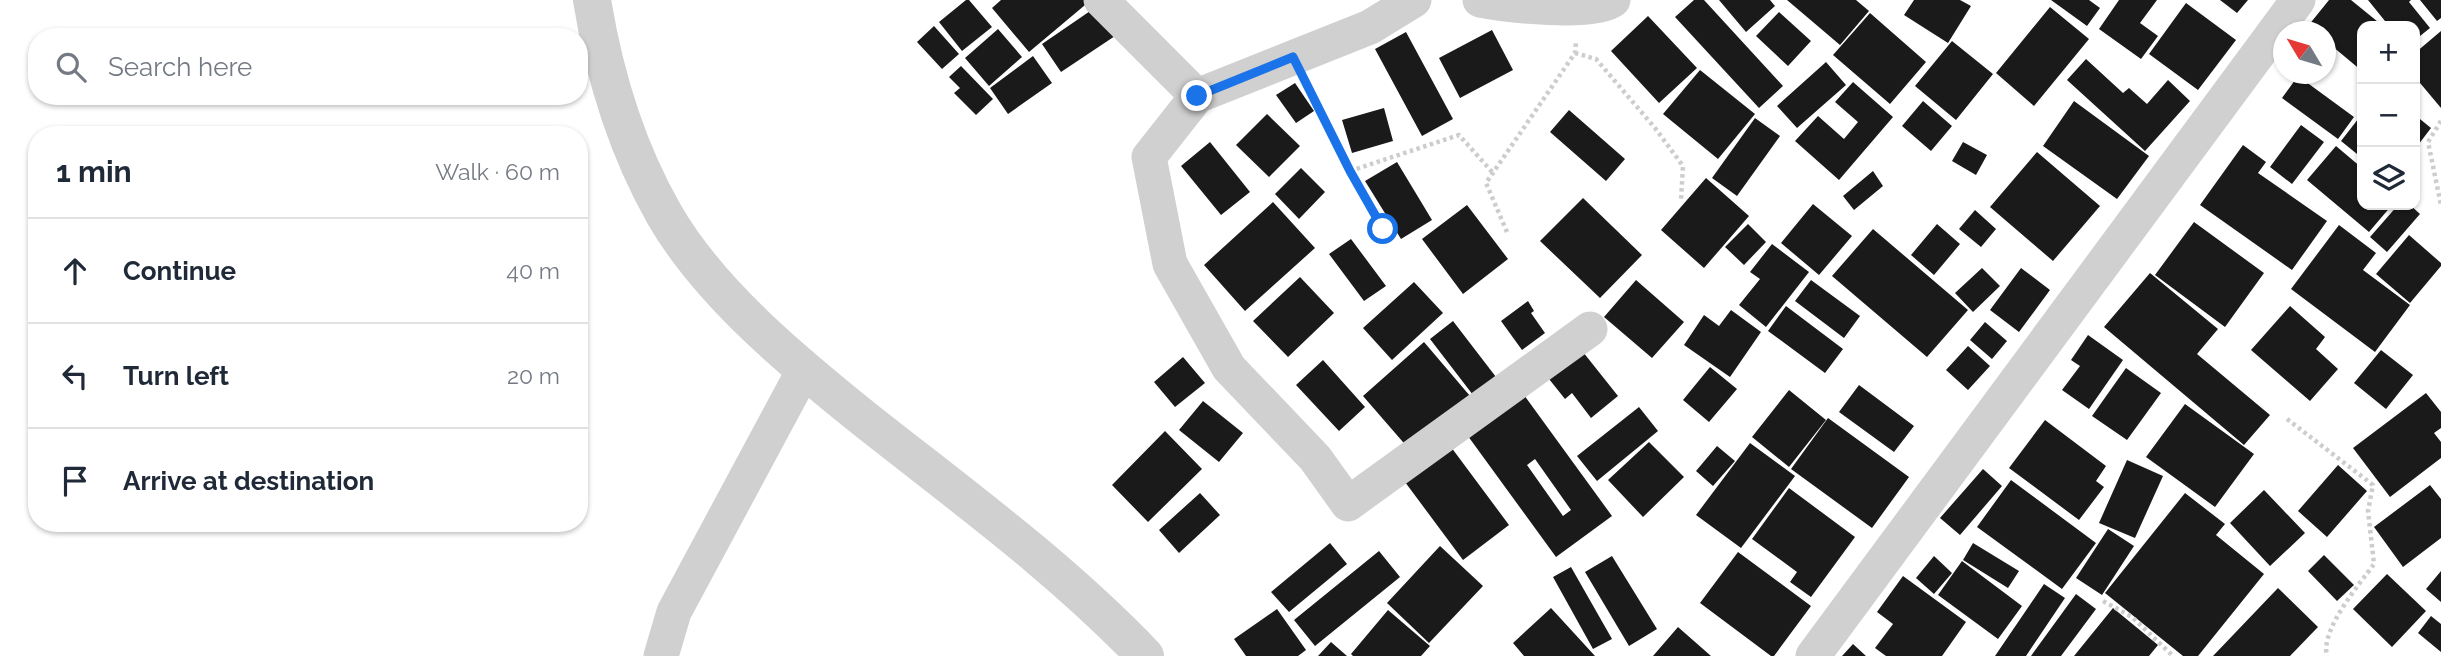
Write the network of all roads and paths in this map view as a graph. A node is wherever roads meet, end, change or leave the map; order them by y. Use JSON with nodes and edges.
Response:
{"nodes":[{"id":1,"x":592,"y":0,"type":"edge"},
{"id":2,"x":1101,"y":0,"type":"edge"},
{"id":3,"x":1414,"y":0,"type":"edge"},
{"id":4,"x":1480,"y":0,"type":"edge"},
{"id":5,"x":1613,"y":0,"type":"edge"},
{"id":6,"x":2298,"y":0,"type":"edge"},
{"id":7,"x":1578,"y":9,"type":"junction"},
{"id":8,"x":1576,"y":53,"type":"junction"},
{"id":9,"x":1293,"y":57,"type":"junction"},
{"id":10,"x":1197,"y":96,"type":"junction"},
{"id":11,"x":2441,"y":121,"type":"edge"},
{"id":12,"x":1350,"y":171,"type":"junction"},
{"id":13,"x":1493,"y":173,"type":"junction"},
{"id":14,"x":1681,"y":200,"type":"dead end"},
{"id":15,"x":2441,"y":205,"type":"edge"},
{"id":16,"x":1383,"y":229,"type":"dead end"},
{"id":17,"x":1507,"y":232,"type":"dead end"},
{"id":18,"x":1590,"y":329,"type":"dead end"},
{"id":19,"x":804,"y":370,"type":"junction"},
{"id":20,"x":2287,"y":419,"type":"dead end"},
{"id":21,"x":2103,"y":601,"type":"dead end"},
{"id":22,"x":661,"y":656,"type":"edge"},
{"id":23,"x":1145,"y":656,"type":"edge"},
{"id":24,"x":1813,"y":656,"type":"edge"},
{"id":25,"x":2173,"y":656,"type":"edge"},
{"id":26,"x":2327,"y":656,"type":"edge"}],
"edges":[{"from":1,"to":19,"type":"street"},
{"from":2,"to":10,"type":"street"},
{"from":3,"to":9,"type":"street"},
{"from":4,"to":7,"type":"street"},
{"from":5,"to":7,"type":"street"},
{"from":6,"to":24,"type":"street"},
{"from":7,"to":8,"type":"path"},
{"from":8,"to":13,"type":"path"},
{"from":8,"to":14,"type":"path"},
{"from":9,"to":10,"type":"street"},
{"from":9,"to":12,"type":"path"},
{"from":10,"to":18,"type":"street"},
{"from":11,"to":15,"type":"path"},
{"from":12,"to":13,"type":"path"},
{"from":12,"to":16,"type":"path"},
{"from":13,"to":17,"type":"path"},
{"from":19,"to":22,"type":"street"},
{"from":19,"to":23,"type":"street"},
{"from":20,"to":26,"type":"path"},
{"from":21,"to":25,"type":"path"}]}
